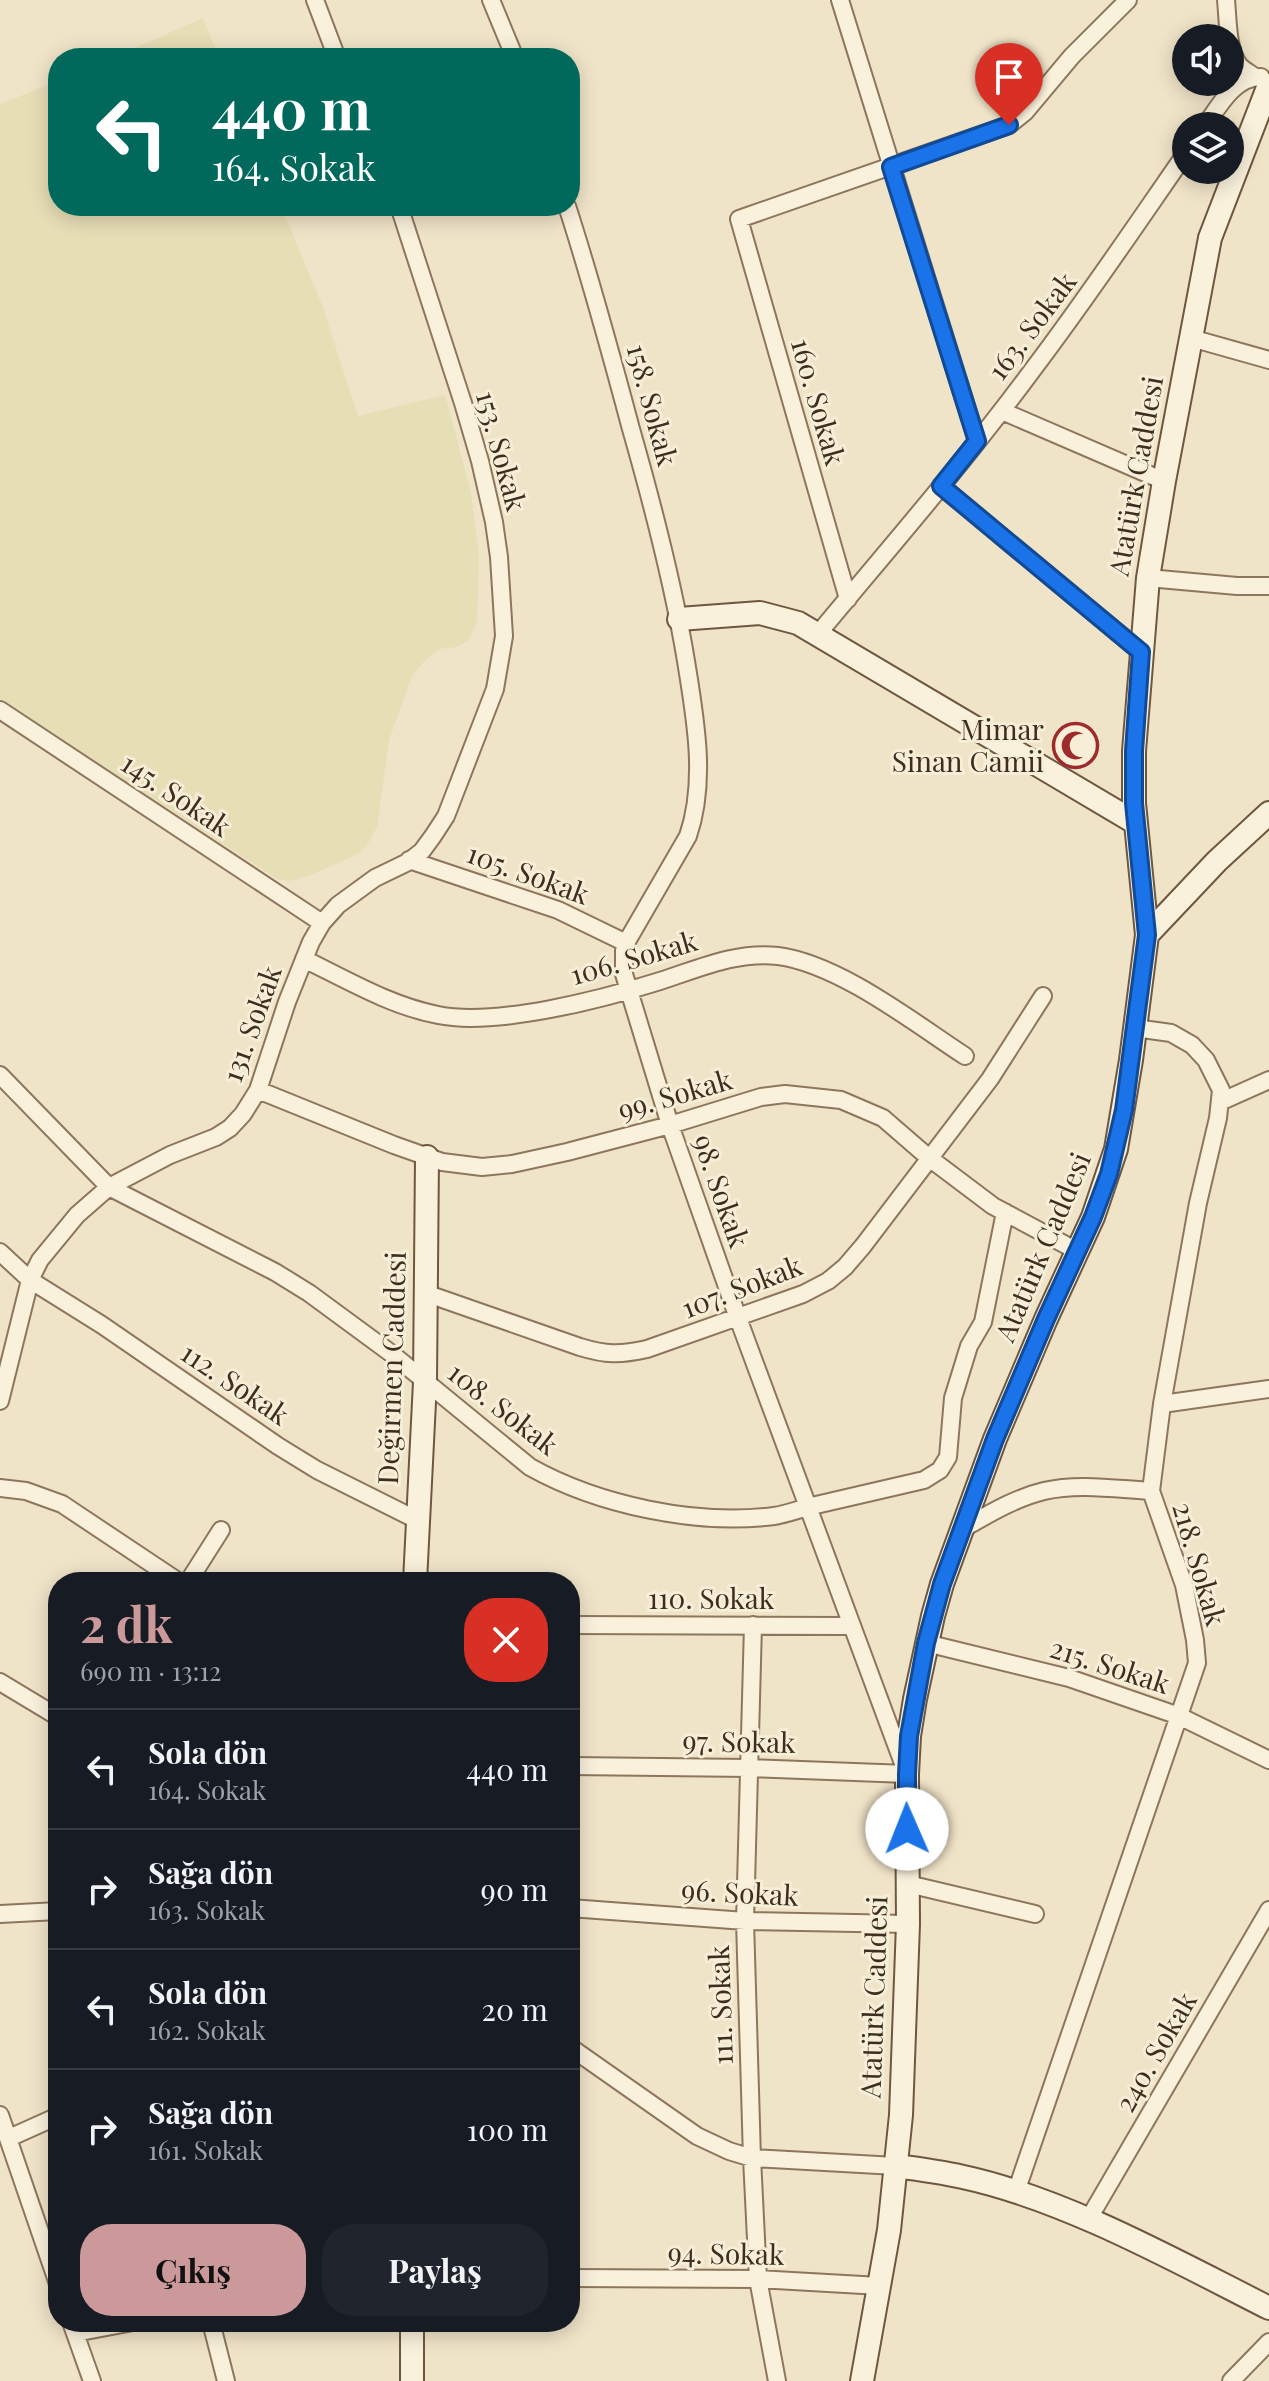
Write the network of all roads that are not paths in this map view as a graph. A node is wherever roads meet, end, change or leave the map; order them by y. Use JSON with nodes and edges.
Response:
{"nodes":[{"id":1,"x":315,"y":0,"type":"edge"},
{"id":2,"x":491,"y":0,"type":"edge"},
{"id":3,"x":840,"y":0,"type":"edge"},
{"id":4,"x":1128,"y":0,"type":"edge"},
{"id":5,"x":1226,"y":0,"type":"edge"},
{"id":6,"x":333,"y":48,"type":"edge"},
{"id":7,"x":511,"y":48,"type":"edge"},
{"id":8,"x":1264,"y":80,"type":"edge"},
{"id":9,"x":1215,"y":112,"type":"edge"},
{"id":10,"x":891,"y":167,"type":"junction"},
{"id":11,"x":1172,"y":173,"type":"edge"},
{"id":12,"x":402,"y":216,"type":"edge"},
{"id":13,"x":570,"y":216,"type":"edge"},
{"id":14,"x":1191,"y":338,"type":"junction"},
{"id":15,"x":1269,"y":360,"type":"edge"},
{"id":16,"x":1002,"y":411,"type":"junction"},
{"id":17,"x":977,"y":441,"type":"junction"},
{"id":18,"x":1164,"y":481,"type":"junction"},
{"id":19,"x":941,"y":486,"type":"junction"},
{"id":20,"x":1148,"y":578,"type":"junction"},
{"id":21,"x":1269,"y":586,"type":"edge"},
{"id":22,"x":848,"y":599,"type":"junction"},
{"id":23,"x":679,"y":619,"type":"junction"},
{"id":24,"x":818,"y":634,"type":"junction"},
{"id":25,"x":1141,"y":652,"type":"junction"},
{"id":26,"x":0,"y":710,"type":"edge"},
{"id":27,"x":486,"y":716,"type":"joint"},
{"id":28,"x":1269,"y":813,"type":"edge"},
{"id":29,"x":1136,"y":823,"type":"junction"},
{"id":30,"x":409,"y":860,"type":"junction"},
{"id":31,"x":322,"y":923,"type":"junction"},
{"id":32,"x":1147,"y":935,"type":"junction"},
{"id":33,"x":626,"y":943,"type":"junction"},
{"id":34,"x":304,"y":959,"type":"junction"},
{"id":35,"x":628,"y":990,"type":"junction"},
{"id":36,"x":1043,"y":996,"type":"dead end"},
{"id":37,"x":1135,"y":1028,"type":"junction"},
{"id":38,"x":965,"y":1056,"type":"dead end"},
{"id":39,"x":0,"y":1075,"type":"edge"},
{"id":40,"x":1269,"y":1080,"type":"edge"},
{"id":41,"x":258,"y":1090,"type":"junction"},
{"id":42,"x":1220,"y":1102,"type":"junction"},
{"id":43,"x":670,"y":1125,"type":"junction"},
{"id":44,"x":427,"y":1157,"type":"junction"},
{"id":45,"x":928,"y":1157,"type":"junction"},
{"id":46,"x":109,"y":1187,"type":"junction"},
{"id":47,"x":1005,"y":1212,"type":"junction"},
{"id":48,"x":1077,"y":1251,"type":"junction"},
{"id":49,"x":0,"y":1252,"type":"edge"},
{"id":50,"x":30,"y":1280,"type":"junction"},
{"id":51,"x":425,"y":1293,"type":"junction"},
{"id":52,"x":738,"y":1318,"type":"junction"},
{"id":53,"x":425,"y":1382,"type":"junction"},
{"id":54,"x":1269,"y":1389,"type":"edge"},
{"id":55,"x":0,"y":1401,"type":"edge"},
{"id":56,"x":1162,"y":1404,"type":"junction"},
{"id":57,"x":0,"y":1488,"type":"edge"},
{"id":58,"x":1151,"y":1491,"type":"junction"},
{"id":59,"x":807,"y":1507,"type":"junction"},
{"id":60,"x":417,"y":1520,"type":"junction"},
{"id":61,"x":964,"y":1528,"type":"junction"},
{"id":62,"x":221,"y":1530,"type":"dead end"},
{"id":63,"x":164,"y":1572,"type":"edge"},
{"id":64,"x":194,"y":1572,"type":"edge"},
{"id":65,"x":415,"y":1572,"type":"edge"},
{"id":66,"x":580,"y":1625,"type":"edge"},
{"id":67,"x":753,"y":1625,"type":"junction"},
{"id":68,"x":851,"y":1626,"type":"junction"},
{"id":69,"x":926,"y":1643,"type":"junction"},
{"id":70,"x":0,"y":1682,"type":"edge"},
{"id":71,"x":48,"y":1711,"type":"edge"},
{"id":72,"x":1179,"y":1716,"type":"junction"},
{"id":73,"x":1269,"y":1760,"type":"edge"},
{"id":74,"x":580,"y":1766,"type":"edge"},
{"id":75,"x":750,"y":1768,"type":"junction"},
{"id":76,"x":907,"y":1774,"type":"junction"},
{"id":77,"x":908,"y":1884,"type":"junction"},
{"id":78,"x":580,"y":1909,"type":"edge"},
{"id":79,"x":1269,"y":1910,"type":"edge"},
{"id":80,"x":0,"y":1914,"type":"edge"},
{"id":81,"x":1035,"y":1914,"type":"dead end"},
{"id":82,"x":48,"y":1916,"type":"edge"},
{"id":83,"x":745,"y":1921,"type":"junction"},
{"id":84,"x":908,"y":1924,"type":"junction"},
{"id":85,"x":580,"y":2054,"type":"edge"},
{"id":86,"x":0,"y":2115,"type":"edge"},
{"id":87,"x":48,"y":2120,"type":"edge"},
{"id":88,"x":9,"y":2138,"type":"junction"},
{"id":89,"x":752,"y":2158,"type":"junction"},
{"id":90,"x":896,"y":2166,"type":"junction"},
{"id":91,"x":1016,"y":2192,"type":"junction"},
{"id":92,"x":1088,"y":2220,"type":"junction"},
{"id":93,"x":48,"y":2254,"type":"edge"},
{"id":94,"x":580,"y":2278,"type":"edge"},
{"id":95,"x":758,"y":2279,"type":"junction"},
{"id":96,"x":880,"y":2286,"type":"junction"},
{"id":97,"x":1269,"y":2308,"type":"edge"},
{"id":98,"x":74,"y":2332,"type":"edge"},
{"id":99,"x":214,"y":2332,"type":"edge"},
{"id":100,"x":412,"y":2332,"type":"edge"},
{"id":101,"x":1269,"y":2342,"type":"edge"},
{"id":102,"x":92,"y":2381,"type":"edge"},
{"id":103,"x":226,"y":2381,"type":"edge"},
{"id":104,"x":412,"y":2381,"type":"edge"},
{"id":105,"x":777,"y":2381,"type":"edge"},
{"id":106,"x":862,"y":2381,"type":"edge"},
{"id":107,"x":1231,"y":2381,"type":"edge"}],
"edges":[{"from":1,"to":6,"type":"street"},
{"from":2,"to":7,"type":"street"},
{"from":3,"to":10,"type":"street"},
{"from":4,"to":10,"type":"street"},
{"from":5,"to":8,"type":"street"},
{"from":8,"to":9,"type":"street"},
{"from":8,"to":14,"type":"street","name":"Atatürk Caddesi"},
{"from":10,"to":17,"type":"street"},
{"from":10,"to":22,"type":"street","name":"160. Sokak"},
{"from":11,"to":16,"type":"street","name":"163. Sokak"},
{"from":12,"to":27,"type":"street","name":"153. Sokak"},
{"from":13,"to":23,"type":"street","name":"158. Sokak"},
{"from":14,"to":15,"type":"street"},
{"from":14,"to":18,"type":"street","name":"Atatürk Caddesi"},
{"from":16,"to":17,"type":"street","name":"163. Sokak"},
{"from":16,"to":18,"type":"street"},
{"from":17,"to":19,"type":"street","name":"163. Sokak"},
{"from":18,"to":20,"type":"street","name":"Atatürk Caddesi"},
{"from":19,"to":22,"type":"street","name":"163. Sokak"},
{"from":19,"to":25,"type":"street"},
{"from":20,"to":21,"type":"street"},
{"from":20,"to":25,"type":"street","name":"Atatürk Caddesi"},
{"from":22,"to":24,"type":"street","name":"163. Sokak"},
{"from":23,"to":24,"type":"street"},
{"from":23,"to":33,"type":"street"},
{"from":24,"to":29,"type":"street"},
{"from":25,"to":29,"type":"street","name":"Atatürk Caddesi"},
{"from":26,"to":31,"type":"street","name":"145. Sokak"},
{"from":27,"to":30,"type":"street","name":"131. Sokak"},
{"from":28,"to":32,"type":"street"},
{"from":29,"to":32,"type":"street","name":"Atatürk Caddesi"},
{"from":30,"to":31,"type":"street","name":"131. Sokak"},
{"from":30,"to":33,"type":"street","name":"105. Sokak"},
{"from":31,"to":34,"type":"street","name":"131. Sokak"},
{"from":32,"to":37,"type":"street","name":"Atatürk Caddesi"},
{"from":33,"to":35,"type":"street","name":"98. Sokak"},
{"from":34,"to":35,"type":"street","name":"106. Sokak"},
{"from":34,"to":41,"type":"street","name":"131. Sokak"},
{"from":35,"to":38,"type":"street","name":"106. Sokak"},
{"from":35,"to":43,"type":"street","name":"98. Sokak"},
{"from":36,"to":45,"type":"street","name":"107. Sokak"},
{"from":37,"to":42,"type":"street","name":"218. Sokak"},
{"from":37,"to":48,"type":"street","name":"Atatürk Caddesi"},
{"from":39,"to":46,"type":"street","name":"108. Sokak"},
{"from":40,"to":42,"type":"street"},
{"from":41,"to":44,"type":"street","name":"99. Sokak"},
{"from":41,"to":46,"type":"street","name":"131. Sokak"},
{"from":42,"to":56,"type":"street","name":"218. Sokak"},
{"from":43,"to":44,"type":"street","name":"99. Sokak"},
{"from":43,"to":45,"type":"street","name":"99. Sokak"},
{"from":43,"to":52,"type":"street","name":"98. Sokak"},
{"from":44,"to":51,"type":"street","name":"Değirmen Caddesi"},
{"from":45,"to":47,"type":"street","name":"99. Sokak"},
{"from":45,"to":52,"type":"street","name":"107. Sokak"},
{"from":46,"to":50,"type":"street","name":"131. Sokak"},
{"from":46,"to":53,"type":"street","name":"108. Sokak"},
{"from":47,"to":48,"type":"street","name":"99. Sokak"},
{"from":47,"to":59,"type":"street","name":"108. Sokak"},
{"from":48,"to":61,"type":"street","name":"Atatürk Caddesi"},
{"from":49,"to":50,"type":"street","name":"112. Sokak"},
{"from":50,"to":55,"type":"street","name":"131. Sokak"},
{"from":50,"to":60,"type":"street","name":"112. Sokak"},
{"from":51,"to":52,"type":"street","name":"107. Sokak"},
{"from":51,"to":53,"type":"street","name":"Değirmen Caddesi"},
{"from":52,"to":59,"type":"street","name":"98. Sokak"},
{"from":53,"to":59,"type":"street","name":"108. Sokak"},
{"from":53,"to":60,"type":"street","name":"Değirmen Caddesi"},
{"from":54,"to":56,"type":"street"},
{"from":56,"to":58,"type":"street","name":"218. Sokak"},
{"from":57,"to":63,"type":"street"},
{"from":58,"to":61,"type":"street"},
{"from":58,"to":72,"type":"street","name":"218. Sokak"},
{"from":59,"to":68,"type":"street","name":"98. Sokak"},
{"from":60,"to":65,"type":"street","name":"Değirmen Caddesi"},
{"from":61,"to":69,"type":"street","name":"Atatürk Caddesi"},
{"from":62,"to":64,"type":"street"},
{"from":66,"to":67,"type":"street","name":"110. Sokak"},
{"from":67,"to":68,"type":"street","name":"110. Sokak"},
{"from":67,"to":75,"type":"street","name":"111. Sokak"},
{"from":68,"to":76,"type":"street","name":"98. Sokak"},
{"from":69,"to":72,"type":"street","name":"215. Sokak"},
{"from":69,"to":76,"type":"street","name":"Atatürk Caddesi"},
{"from":70,"to":71,"type":"street"},
{"from":72,"to":73,"type":"street","name":"215. Sokak"},
{"from":72,"to":91,"type":"street","name":"218. Sokak"},
{"from":74,"to":75,"type":"street","name":"97. Sokak"},
{"from":75,"to":76,"type":"street","name":"97. Sokak"},
{"from":75,"to":83,"type":"street","name":"111. Sokak"},
{"from":76,"to":77,"type":"street","name":"Atatürk Caddesi"},
{"from":77,"to":81,"type":"street"},
{"from":77,"to":84,"type":"street","name":"Atatürk Caddesi"},
{"from":78,"to":83,"type":"street","name":"96. Sokak"},
{"from":79,"to":92,"type":"street","name":"240. Sokak"},
{"from":80,"to":82,"type":"street"},
{"from":83,"to":84,"type":"street","name":"96. Sokak"},
{"from":83,"to":89,"type":"street","name":"111. Sokak"},
{"from":84,"to":90,"type":"street","name":"Atatürk Caddesi"},
{"from":85,"to":89,"type":"street"},
{"from":86,"to":88,"type":"street"},
{"from":87,"to":88,"type":"street"},
{"from":88,"to":93,"type":"street"},
{"from":89,"to":90,"type":"street"},
{"from":89,"to":95,"type":"street","name":"111. Sokak"},
{"from":90,"to":91,"type":"street"},
{"from":90,"to":96,"type":"street","name":"Atatürk Caddesi"},
{"from":91,"to":92,"type":"street"},
{"from":92,"to":97,"type":"street"},
{"from":94,"to":95,"type":"street","name":"94. Sokak"},
{"from":95,"to":96,"type":"street","name":"94. Sokak"},
{"from":95,"to":105,"type":"street","name":"111. Sokak"},
{"from":96,"to":106,"type":"street","name":"Atatürk Caddesi"},
{"from":98,"to":102,"type":"street"},
{"from":99,"to":103,"type":"street"},
{"from":100,"to":104,"type":"street"},
{"from":101,"to":107,"type":"street"}]}
